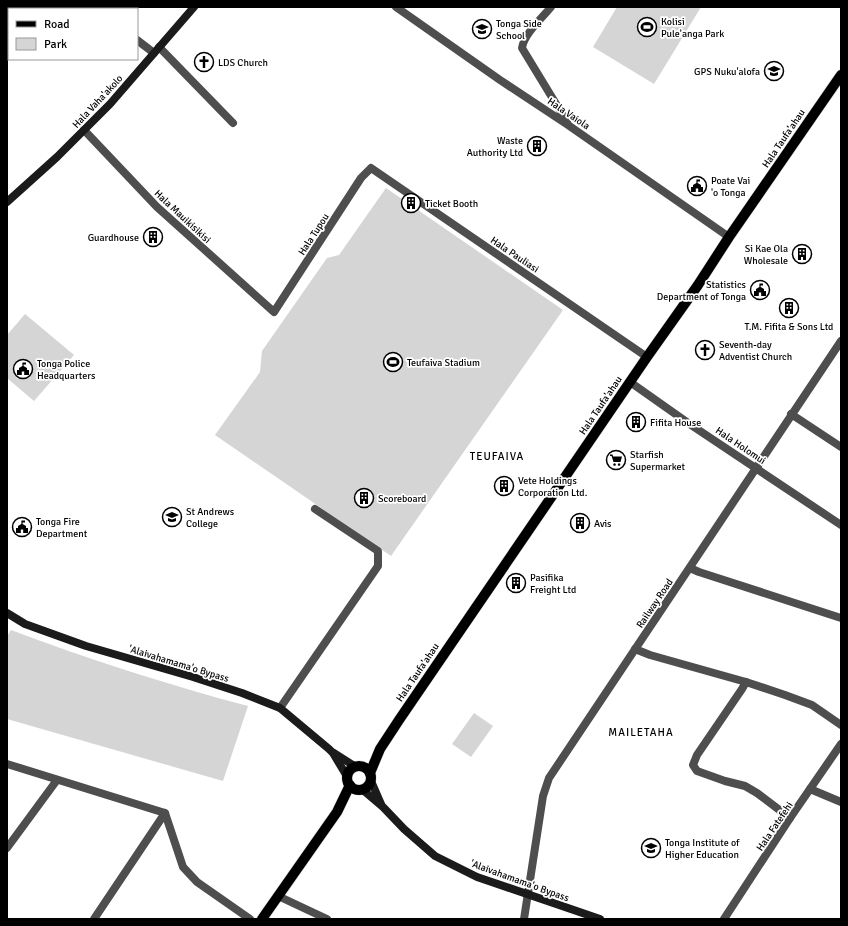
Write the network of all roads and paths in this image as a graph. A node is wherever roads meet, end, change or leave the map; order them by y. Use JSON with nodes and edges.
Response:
{"nodes":[{"id":1,"x":194,"y":7,"type":"edge"},
{"id":2,"x":396,"y":7,"type":"edge"},
{"id":3,"x":551,"y":7,"type":"edge"},
{"id":4,"x":138,"y":41,"type":"edge"},
{"id":5,"x":156,"y":50,"type":"junction"},
{"id":6,"x":841,"y":75,"type":"edge"},
{"id":7,"x":233,"y":123,"type":"dead end"},
{"id":8,"x":568,"y":125,"type":"junction"},
{"id":9,"x":84,"y":130,"type":"junction"},
{"id":10,"x":371,"y":168,"type":"joint"},
{"id":11,"x":9,"y":197,"type":"edge"},
{"id":12,"x":730,"y":237,"type":"junction"},
{"id":13,"x":274,"y":312,"type":"joint"},
{"id":14,"x":841,"y":341,"type":"edge"},
{"id":15,"x":647,"y":356,"type":"junction"},
{"id":16,"x":630,"y":382,"type":"junction"},
{"id":17,"x":792,"y":414,"type":"junction"},
{"id":18,"x":841,"y":447,"type":"edge"},
{"id":19,"x":756,"y":468,"type":"junction"},
{"id":20,"x":315,"y":509,"type":"dead end"},
{"id":21,"x":841,"y":525,"type":"edge"},
{"id":22,"x":690,"y":568,"type":"junction"},
{"id":23,"x":7,"y":613,"type":"edge"},
{"id":24,"x":841,"y":618,"type":"edge"},
{"id":25,"x":635,"y":649,"type":"junction"},
{"id":26,"x":746,"y":682,"type":"junction"},
{"id":27,"x":280,"y":708,"type":"junction"},
{"id":28,"x":841,"y":725,"type":"edge"},
{"id":29,"x":841,"y":744,"type":"edge"},
{"id":30,"x":380,"y":749,"type":"junction"},
{"id":31,"x":333,"y":753,"type":"junction"},
{"id":32,"x":7,"y":764,"type":"edge"},
{"id":33,"x":358,"y":767,"type":"junction"},
{"id":34,"x":370,"y":777,"type":"junction"},
{"id":35,"x":57,"y":780,"type":"junction"},
{"id":36,"x":349,"y":782,"type":"junction"},
{"id":37,"x":810,"y":789,"type":"junction"},
{"id":38,"x":361,"y":790,"type":"junction"},
{"id":39,"x":841,"y":802,"type":"edge"},
{"id":40,"x":383,"y":807,"type":"junction"},
{"id":41,"x":337,"y":812,"type":"junction"},
{"id":42,"x":165,"y":813,"type":"junction"},
{"id":43,"x":790,"y":818,"type":"junction"},
{"id":44,"x":7,"y":848,"type":"edge"},
{"id":45,"x":527,"y":895,"type":"junction"},
{"id":46,"x":278,"y":896,"type":"junction"},
{"id":47,"x":94,"y":919,"type":"edge"},
{"id":48,"x":250,"y":919,"type":"edge"},
{"id":49,"x":262,"y":919,"type":"edge"},
{"id":50,"x":327,"y":919,"type":"edge"},
{"id":51,"x":524,"y":919,"type":"edge"},
{"id":52,"x":600,"y":919,"type":"edge"},
{"id":53,"x":724,"y":919,"type":"edge"}],
"edges":[{"from":1,"to":5,"type":"main road","name":"Hala Vaha'akolo"},
{"from":2,"to":8,"type":"street","name":"Hala Vaiola"},
{"from":3,"to":8,"type":"street"},
{"from":4,"to":5,"type":"street"},
{"from":5,"to":7,"type":"street"},
{"from":5,"to":9,"type":"main road","name":"Hala Vaha'akolo"},
{"from":6,"to":12,"type":"main road","name":"Hala Taufa'ahau"},
{"from":8,"to":12,"type":"street","name":"Hala Vaiola"},
{"from":9,"to":11,"type":"main road","name":"Hala Vaha'akolo"},
{"from":9,"to":13,"type":"street","name":"Hala Mauikisikisi"},
{"from":10,"to":13,"type":"street","name":"Hala Tupou"},
{"from":10,"to":15,"type":"street","name":"Hala Pauliasi"},
{"from":12,"to":15,"type":"main road","name":"Hala Taufa'ahau"},
{"from":14,"to":17,"type":"street","name":"Railway Road"},
{"from":15,"to":16,"type":"main road","name":"Hala Taufa'ahau"},
{"from":16,"to":19,"type":"street","name":"Hala Holomui"},
{"from":16,"to":30,"type":"main road","name":"Hala Taufa'ahau"},
{"from":17,"to":18,"type":"street"},
{"from":17,"to":19,"type":"street","name":"Railway Road"},
{"from":19,"to":21,"type":"street","name":"Hala Holomui"},
{"from":19,"to":22,"type":"street","name":"Railway Road"},
{"from":20,"to":27,"type":"street"},
{"from":22,"to":24,"type":"street"},
{"from":22,"to":25,"type":"street","name":"Railway Road"},
{"from":23,"to":27,"type":"main road","name":"'Alaivahamama'o Bypass"},
{"from":25,"to":26,"type":"street"},
{"from":25,"to":45,"type":"street","name":"Railway Road"},
{"from":26,"to":28,"type":"street"},
{"from":26,"to":43,"type":"street"},
{"from":27,"to":31,"type":"main road","name":"'Alaivahamama'o Bypass"},
{"from":29,"to":37,"type":"street","name":"Hala Fatefehi"},
{"from":30,"to":33,"type":"main road","name":"Hala Taufa'ahau"},
{"from":30,"to":34,"type":"main road","name":"Hala Taufa'ahau"},
{"from":31,"to":33,"type":"main road","name":"'Alaivahamama'o Bypass"},
{"from":31,"to":36,"type":"main road","name":"'Alaivahamama'o Bypass"},
{"from":32,"to":35,"type":"street"},
{"from":33,"to":34,"type":"main road"},
{"from":33,"to":36,"type":"main road"},
{"from":34,"to":38,"type":"main road"},
{"from":34,"to":40,"type":"main road","name":"'Alaivahamama'o Bypass"},
{"from":35,"to":42,"type":"street"},
{"from":35,"to":44,"type":"street"},
{"from":36,"to":38,"type":"main road"},
{"from":36,"to":41,"type":"main road"},
{"from":37,"to":39,"type":"street"},
{"from":37,"to":43,"type":"street","name":"Hala Fatefehi"},
{"from":38,"to":40,"type":"main road","name":"'Alaivahamama'o Bypass"},
{"from":38,"to":41,"type":"main road"},
{"from":40,"to":45,"type":"main road","name":"'Alaivahamama'o Bypass"},
{"from":41,"to":46,"type":"main road"},
{"from":42,"to":47,"type":"street"},
{"from":42,"to":48,"type":"street"},
{"from":43,"to":53,"type":"street","name":"Hala Fatefehi"},
{"from":45,"to":51,"type":"street","name":"Railway Road"},
{"from":45,"to":52,"type":"main road","name":"'Alaivahamama'o Bypass"},
{"from":46,"to":49,"type":"main road"},
{"from":46,"to":50,"type":"street"}]}
